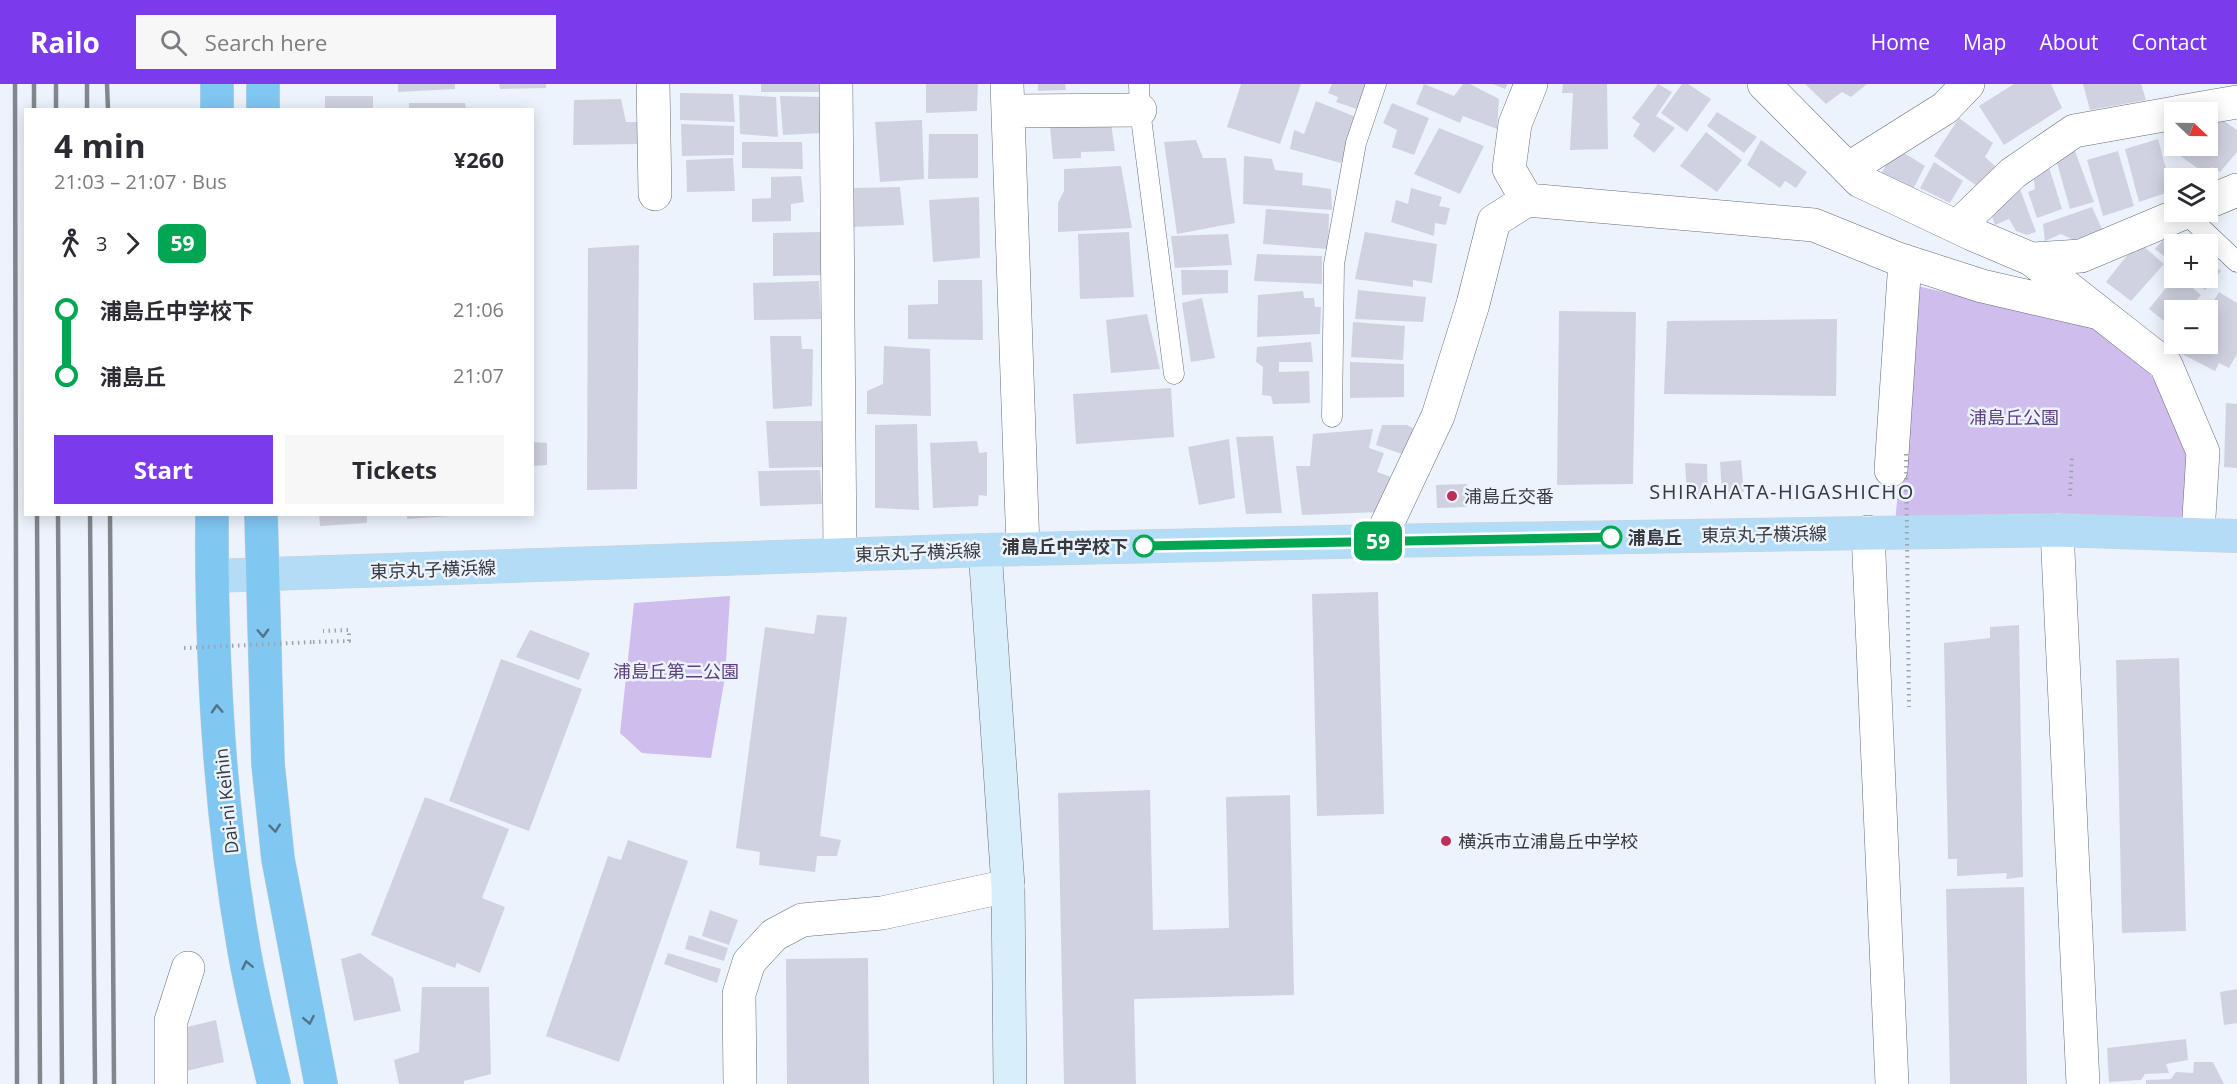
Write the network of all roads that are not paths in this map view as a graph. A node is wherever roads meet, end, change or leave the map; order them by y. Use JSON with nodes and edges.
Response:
{"nodes":[{"id":1,"x":217,"y":84,"type":"edge"},
{"id":2,"x":263,"y":84,"type":"edge"},
{"id":3,"x":653,"y":84,"type":"edge"},
{"id":4,"x":836,"y":84,"type":"edge"},
{"id":5,"x":1376,"y":84,"type":"edge"},
{"id":6,"x":1531,"y":84,"type":"edge"},
{"id":7,"x":1764,"y":84,"type":"edge"},
{"id":8,"x":1968,"y":84,"type":"edge"},
{"id":9,"x":1140,"y":97,"type":"edge"},
{"id":10,"x":1008,"y":98,"type":"edge"},
{"id":11,"x":2237,"y":102,"type":"edge"},
{"id":12,"x":2218,"y":105,"type":"edge"},
{"id":13,"x":217,"y":108,"type":"edge"},
{"id":14,"x":263,"y":108,"type":"edge"},
{"id":15,"x":2164,"y":115,"type":"edge"},
{"id":16,"x":1848,"y":169,"type":"junction"},
{"id":17,"x":2237,"y":190,"type":"edge"},
{"id":18,"x":655,"y":194,"type":"dead end"},
{"id":19,"x":2218,"y":198,"type":"edge"},
{"id":20,"x":1527,"y":200,"type":"junction"},
{"id":21,"x":2164,"y":221,"type":"edge"},
{"id":22,"x":2204,"y":222,"type":"edge"},
{"id":23,"x":1957,"y":227,"type":"junction"},
{"id":24,"x":2031,"y":259,"type":"junction"},
{"id":25,"x":1905,"y":261,"type":"junction"},
{"id":26,"x":2237,"y":262,"type":"edge"},
{"id":27,"x":2098,"y":313,"type":"junction"},
{"id":28,"x":1174,"y":374,"type":"dead end"},
{"id":29,"x":1332,"y":417,"type":"dead end"},
{"id":30,"x":1896,"y":459,"type":"road end"},
{"id":31,"x":212,"y":516,"type":"edge"},
{"id":32,"x":261,"y":516,"type":"edge"},
{"id":33,"x":2057,"y":530,"type":"junction"},
{"id":34,"x":1868,"y":532,"type":"junction"},
{"id":35,"x":2198,"y":533,"type":"junction"},
{"id":36,"x":2237,"y":536,"type":"edge"},
{"id":37,"x":1379,"y":541,"type":"junction"},
{"id":38,"x":1023,"y":549,"type":"junction"},
{"id":39,"x":986,"y":550,"type":"junction"},
{"id":40,"x":840,"y":555,"type":"junction"},
{"id":41,"x":261,"y":575,"type":"junction"},
{"id":42,"x":212,"y":576,"type":"junction"},
{"id":43,"x":1008,"y":886,"type":"junction"},
{"id":44,"x":188,"y":968,"type":"dead end"},
{"id":45,"x":171,"y":1084,"type":"edge"},
{"id":46,"x":274,"y":1084,"type":"edge"},
{"id":47,"x":321,"y":1084,"type":"edge"},
{"id":48,"x":740,"y":1084,"type":"edge"},
{"id":49,"x":1010,"y":1084,"type":"edge"},
{"id":50,"x":1892,"y":1084,"type":"edge"},
{"id":51,"x":2083,"y":1084,"type":"edge"}],
"edges":[{"from":1,"to":13,"type":"highway"},
{"from":2,"to":14,"type":"highway"},
{"from":3,"to":18,"type":"street"},
{"from":4,"to":40,"type":"street"},
{"from":5,"to":29,"type":"lane"},
{"from":6,"to":20,"type":"street"},
{"from":7,"to":16,"type":"street"},
{"from":8,"to":16,"type":"street"},
{"from":9,"to":10,"type":"street"},
{"from":9,"to":28,"type":"lane"},
{"from":10,"to":38,"type":"street"},
{"from":11,"to":12,"type":"street"},
{"from":15,"to":23,"type":"street"},
{"from":16,"to":23,"type":"street"},
{"from":17,"to":19,"type":"street"},
{"from":20,"to":25,"type":"street"},
{"from":20,"to":37,"type":"street"},
{"from":21,"to":24,"type":"street"},
{"from":22,"to":26,"type":"lane"},
{"from":23,"to":24,"type":"street"},
{"from":24,"to":27,"type":"street"},
{"from":25,"to":27,"type":"street"},
{"from":25,"to":30,"type":"street"},
{"from":27,"to":35,"type":"street"},
{"from":31,"to":42,"type":"highway","name":"Dai-ni Keihin"},
{"from":32,"to":41,"type":"highway"},
{"from":33,"to":34,"type":"main road","name":"東京丸子横浜線"},
{"from":33,"to":35,"type":"main road","name":"東京丸子横浜線"},
{"from":33,"to":51,"type":"street"},
{"from":34,"to":37,"type":"main road","name":"東京丸子横浜線"},
{"from":34,"to":50,"type":"street"},
{"from":35,"to":36,"type":"main road","name":"東京丸子横浜線"},
{"from":37,"to":38,"type":"main road","name":"東京丸子横浜線"},
{"from":38,"to":39,"type":"main road","name":"東京丸子横浜線"},
{"from":39,"to":40,"type":"main road","name":"東京丸子横浜線"},
{"from":39,"to":43,"type":"street"},
{"from":40,"to":41,"type":"main road","name":"東京丸子横浜線"},
{"from":41,"to":42,"type":"main road","name":"東京丸子横浜線"},
{"from":41,"to":47,"type":"highway","one_way":true},
{"from":46,"to":42,"type":"highway","name":"Dai-ni Keihin","one_way":true},
{"from":43,"to":48,"type":"street"},
{"from":43,"to":49,"type":"street"},
{"from":44,"to":45,"type":"street"}]}
